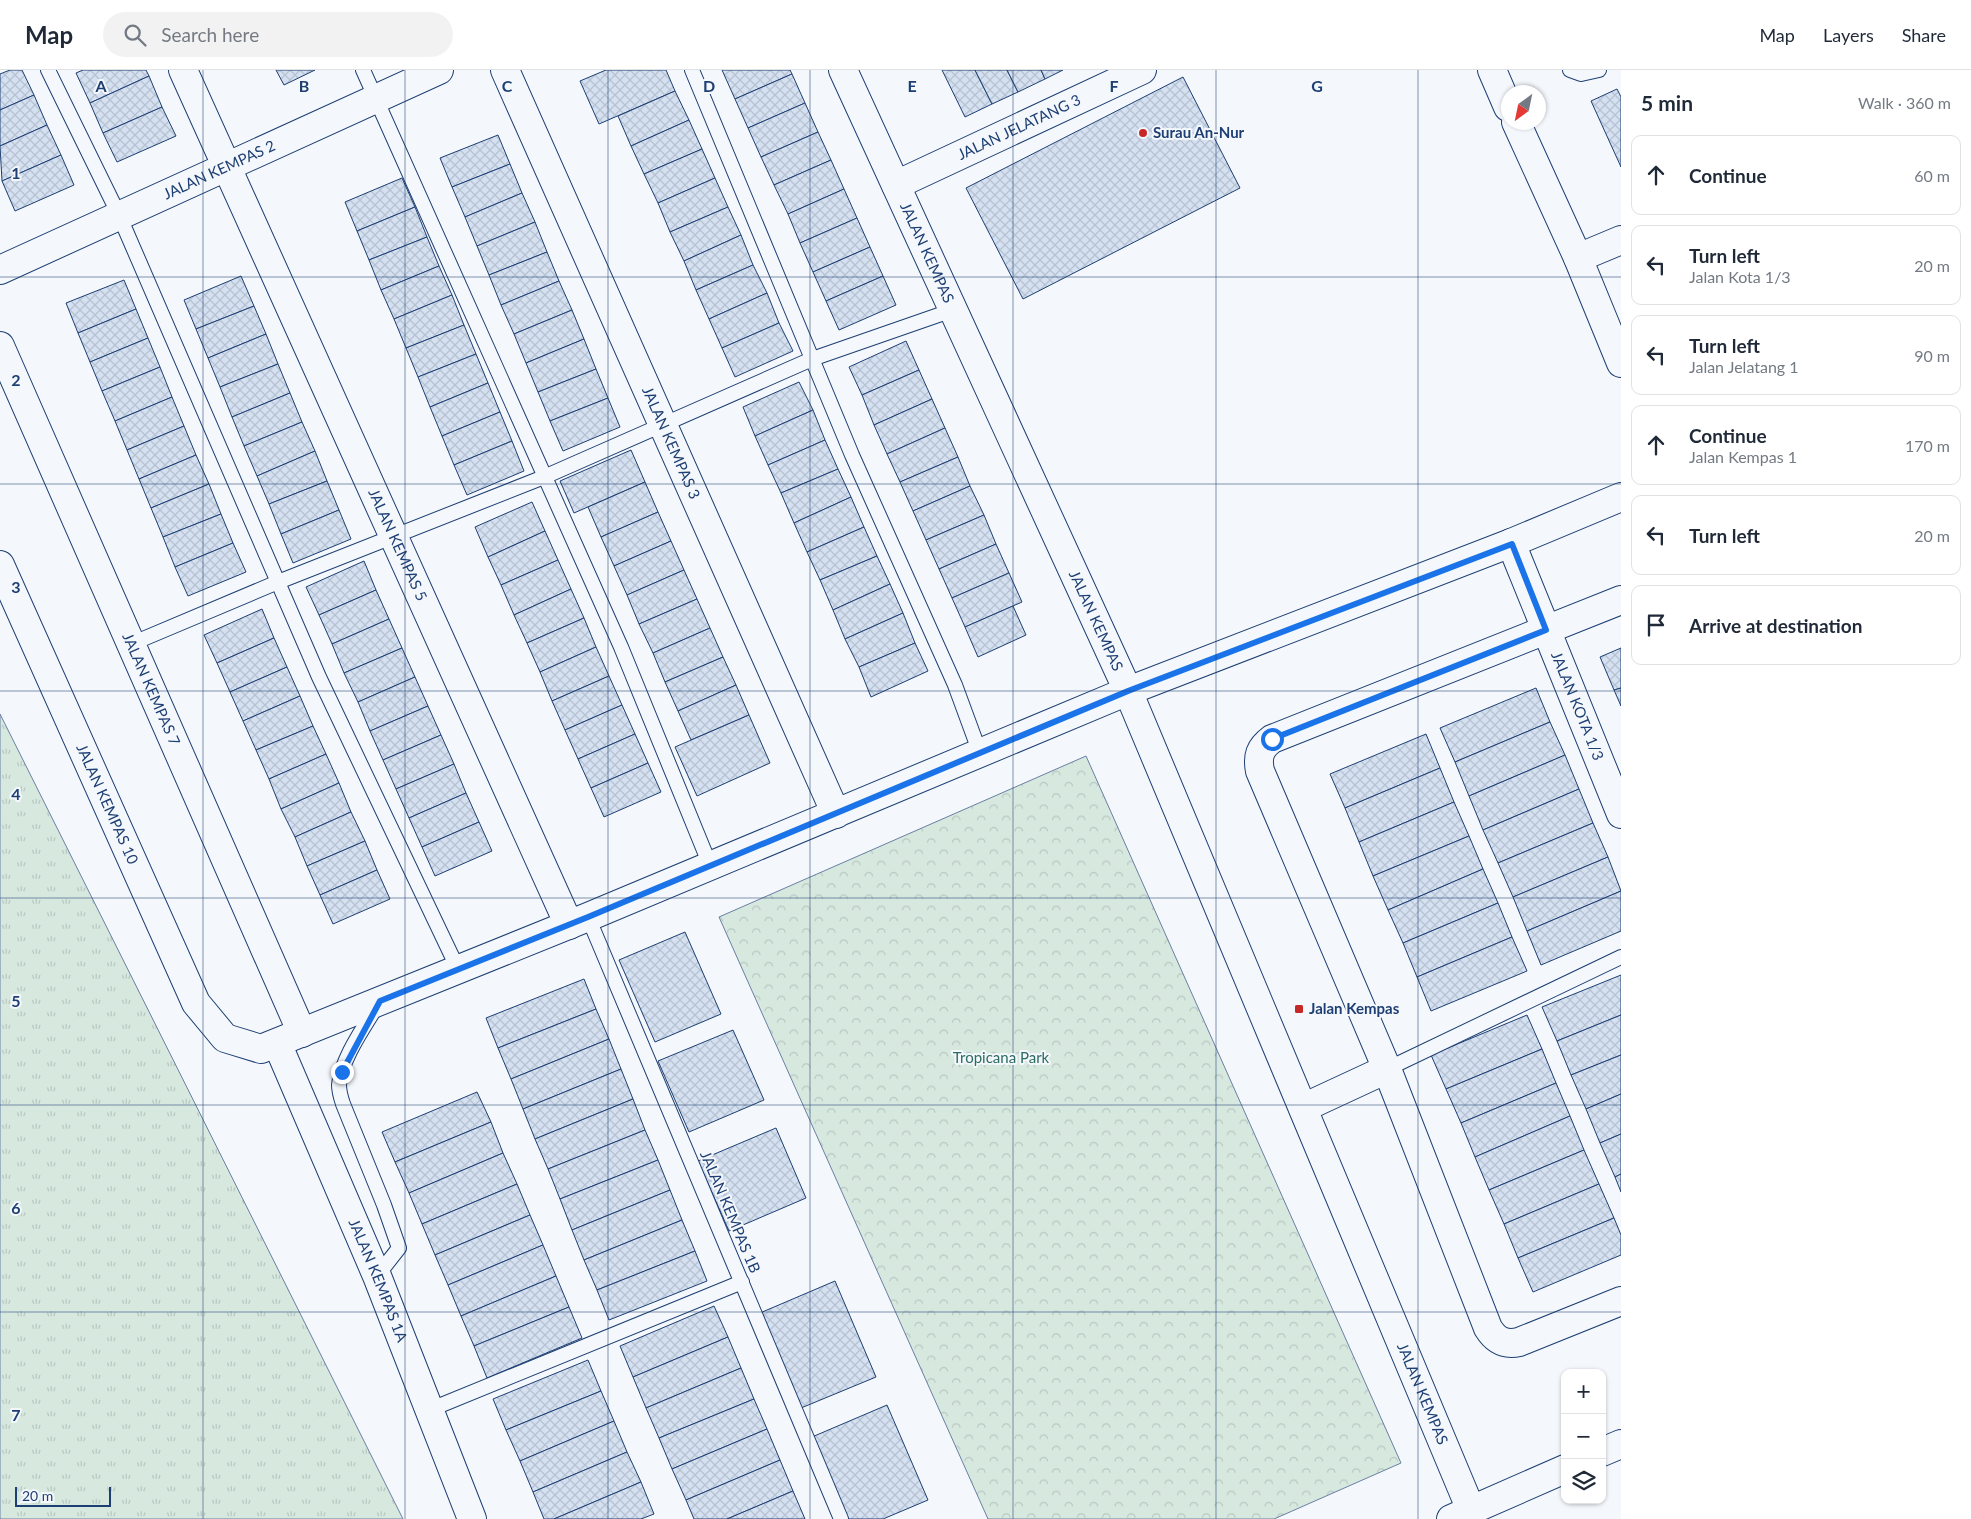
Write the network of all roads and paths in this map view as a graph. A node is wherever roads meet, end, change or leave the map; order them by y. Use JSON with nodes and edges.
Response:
{"nodes":[{"id":1,"x":48,"y":70,"type":"edge"},
{"id":2,"x":183,"y":70,"type":"edge"},
{"id":3,"x":363,"y":70,"type":"edge"},
{"id":4,"x":438,"y":70,"type":"edge"},
{"id":5,"x":505,"y":70,"type":"edge"},
{"id":6,"x":692,"y":70,"type":"edge"},
{"id":7,"x":843,"y":70,"type":"edge"},
{"id":8,"x":1142,"y":70,"type":"edge"},
{"id":9,"x":1492,"y":70,"type":"edge"},
{"id":10,"x":1570,"y":70,"type":"edge"},
{"id":11,"x":1599,"y":70,"type":"edge"},
{"id":12,"x":1501,"y":90,"type":"edge"},
{"id":13,"x":375,"y":99,"type":"junction"},
{"id":14,"x":1520,"y":130,"type":"edge"},
{"id":15,"x":226,"y":166,"type":"junction"},
{"id":16,"x":896,"y":185,"type":"junction"},
{"id":17,"x":119,"y":215,"type":"junction"},
{"id":18,"x":1621,"y":240,"type":"edge"},
{"id":19,"x":1578,"y":258,"type":"junction"},
{"id":20,"x":0,"y":270,"type":"edge"},
{"id":21,"x":953,"y":310,"type":"junction"},
{"id":22,"x":0,"y":346,"type":"edge"},
{"id":23,"x":812,"y":359,"type":"junction"},
{"id":24,"x":1621,"y":363,"type":"edge"},
{"id":25,"x":663,"y":424,"type":"junction"},
{"id":26,"x":544,"y":477,"type":"junction"},
{"id":27,"x":1621,"y":497,"type":"edge"},
{"id":28,"x":394,"y":538,"type":"junction"},
{"id":29,"x":1512,"y":544,"type":"junction"},
{"id":30,"x":0,"y":565,"type":"edge"},
{"id":31,"x":278,"y":582,"type":"junction"},
{"id":32,"x":1621,"y":600,"type":"edge"},
{"id":33,"x":1546,"y":630,"type":"junction"},
{"id":34,"x":131,"y":644,"type":"junction"},
{"id":35,"x":1128,"y":691,"type":"junction"},
{"id":36,"x":980,"y":753,"type":"junction"},
{"id":37,"x":836,"y":814,"type":"junction"},
{"id":38,"x":1621,"y":814,"type":"edge"},
{"id":39,"x":710,"y":865,"type":"junction"},
{"id":40,"x":579,"y":921,"type":"junction"},
{"id":41,"x":1621,"y":957,"type":"edge"},
{"id":42,"x":458,"y":969,"type":"junction"},
{"id":43,"x":380,"y":1001,"type":"junction"},
{"id":44,"x":289,"y":1038,"type":"junction"},
{"id":45,"x":1387,"y":1070,"type":"junction"},
{"id":46,"x":1302,"y":1108,"type":"junction"},
{"id":47,"x":377,"y":1276,"type":"junction"},
{"id":48,"x":742,"y":1282,"type":"junction"},
{"id":49,"x":1621,"y":1301,"type":"edge"},
{"id":50,"x":429,"y":1410,"type":"junction"},
{"id":51,"x":1621,"y":1444,"type":"edge"},
{"id":52,"x":1606,"y":1450,"type":"edge"},
{"id":53,"x":1561,"y":1471,"type":"edge"},
{"id":54,"x":1461,"y":1515,"type":"edge"},
{"id":55,"x":472,"y":1519,"type":"edge"},
{"id":56,"x":841,"y":1519,"type":"edge"}],
"edges":[{"from":1,"to":17,"type":"lane"},
{"from":2,"to":15,"type":"street","name":"JALAN KEMPAS 5"},
{"from":3,"to":13,"type":"lane"},
{"from":4,"to":13,"type":"street","name":"JALAN KEMPAS 2"},
{"from":5,"to":25,"type":"street","name":"JALAN KEMPAS 3"},
{"from":6,"to":23,"type":"lane"},
{"from":7,"to":16,"type":"street","name":"JALAN KEMPAS"},
{"from":8,"to":16,"type":"street","name":"JALAN JELATANG 3"},
{"from":9,"to":12,"type":"street"},
{"from":10,"to":11,"type":"lane"},
{"from":13,"to":15,"type":"street","name":"JALAN KEMPAS 2"},
{"from":13,"to":26,"type":"lane"},
{"from":14,"to":19,"type":"street"},
{"from":15,"to":17,"type":"street","name":"JALAN KEMPAS 2"},
{"from":15,"to":28,"type":"street","name":"JALAN KEMPAS 5"},
{"from":16,"to":21,"type":"street","name":"JALAN KEMPAS"},
{"from":17,"to":20,"type":"street","name":"JALAN KEMPAS 2"},
{"from":17,"to":31,"type":"lane"},
{"from":18,"to":19,"type":"street"},
{"from":19,"to":24,"type":"street"},
{"from":21,"to":23,"type":"lane"},
{"from":21,"to":35,"type":"street","name":"JALAN KEMPAS"},
{"from":22,"to":34,"type":"street","name":"JALAN KEMPAS 7"},
{"from":23,"to":25,"type":"lane"},
{"from":23,"to":36,"type":"lane"},
{"from":25,"to":26,"type":"lane"},
{"from":25,"to":37,"type":"street","name":"JALAN KEMPAS 3"},
{"from":26,"to":28,"type":"lane"},
{"from":26,"to":39,"type":"lane"},
{"from":27,"to":29,"type":"street"},
{"from":28,"to":31,"type":"lane"},
{"from":28,"to":40,"type":"street","name":"JALAN KEMPAS 5"},
{"from":29,"to":33,"type":"street","name":"JALAN KOTA 1/3"},
{"from":29,"to":35,"type":"street"},
{"from":30,"to":44,"type":"street","name":"JALAN KEMPAS 10"},
{"from":31,"to":34,"type":"lane"},
{"from":31,"to":42,"type":"lane"},
{"from":32,"to":33,"type":"street"},
{"from":33,"to":38,"type":"street","name":"JALAN KOTA 1/3"},
{"from":33,"to":45,"type":"street"},
{"from":34,"to":44,"type":"street","name":"JALAN KEMPAS 7"},
{"from":35,"to":36,"type":"street"},
{"from":35,"to":46,"type":"street","name":"JALAN KEMPAS"},
{"from":36,"to":37,"type":"street"},
{"from":37,"to":39,"type":"street"},
{"from":39,"to":40,"type":"street"},
{"from":40,"to":42,"type":"street"},
{"from":40,"to":48,"type":"lane","name":"JALAN KEMPAS 1B"},
{"from":41,"to":45,"type":"lane"},
{"from":42,"to":43,"type":"street"},
{"from":43,"to":44,"type":"street"},
{"from":43,"to":47,"type":"lane"},
{"from":44,"to":47,"type":"street","name":"JALAN KEMPAS 1A"},
{"from":45,"to":46,"type":"street"},
{"from":45,"to":49,"type":"street"},
{"from":46,"to":54,"type":"street","name":"JALAN KEMPAS"},
{"from":47,"to":50,"type":"street","name":"JALAN KEMPAS 1A"},
{"from":48,"to":50,"type":"lane"},
{"from":48,"to":56,"type":"lane","name":"JALAN KEMPAS 1B"},
{"from":50,"to":55,"type":"street","name":"JALAN KEMPAS 1A"},
{"from":51,"to":52,"type":"street"},
{"from":53,"to":54,"type":"street"}]}
